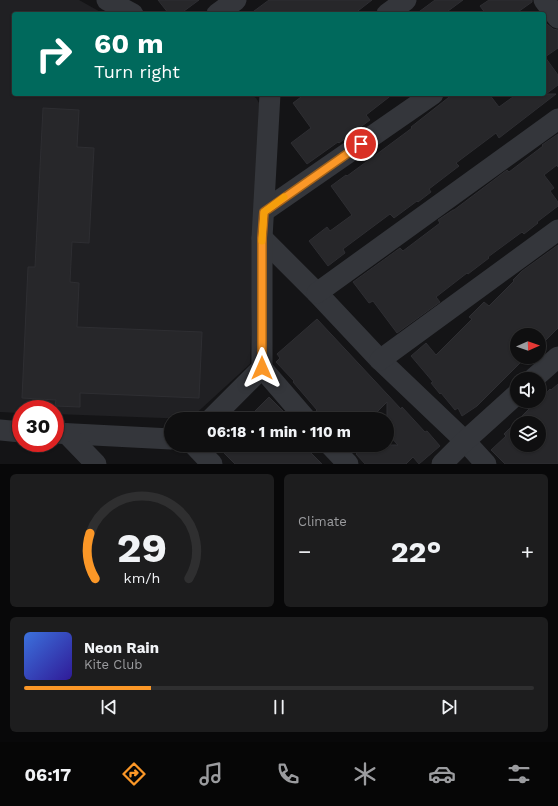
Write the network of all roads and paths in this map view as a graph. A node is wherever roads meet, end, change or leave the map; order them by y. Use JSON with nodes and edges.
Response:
{"nodes":[{"id":1,"x":108,"y":0,"type":"edge"},
{"id":2,"x":236,"y":0,"type":"edge"},
{"id":3,"x":406,"y":0,"type":"edge"},
{"id":4,"x":129,"y":12,"type":"edge"},
{"id":5,"x":220,"y":12,"type":"edge"},
{"id":6,"x":390,"y":12,"type":"edge"},
{"id":7,"x":270,"y":96,"type":"edge"},
{"id":8,"x":430,"y":96,"type":"edge"},
{"id":9,"x":558,"y":119,"type":"edge"},
{"id":10,"x":264,"y":212,"type":"junction"},
{"id":11,"x":558,"y":230,"type":"edge"},
{"id":12,"x":262,"y":238,"type":"junction"},
{"id":13,"x":317,"y":293,"type":"junction"},
{"id":14,"x":558,"y":357,"type":"edge"},
{"id":15,"x":380,"y":360,"type":"junction"},
{"id":16,"x":262,"y":368,"type":"junction"},
{"id":17,"x":541,"y":372,"type":"edge"},
{"id":18,"x":510,"y":400,"type":"edge"},
{"id":19,"x":218,"y":412,"type":"edge"},
{"id":20,"x":300,"y":412,"type":"edge"},
{"id":21,"x":0,"y":430,"type":"edge"},
{"id":22,"x":12,"y":431,"type":"edge"},
{"id":23,"x":64,"y":434,"type":"edge"},
{"id":24,"x":64,"y":437,"type":"edge"},
{"id":25,"x":164,"y":439,"type":"edge"},
{"id":26,"x":465,"y":441,"type":"junction"},
{"id":27,"x":201,"y":452,"type":"edge"},
{"id":28,"x":337,"y":452,"type":"edge"},
{"id":29,"x":96,"y":464,"type":"edge"},
{"id":30,"x":212,"y":464,"type":"edge"},
{"id":31,"x":348,"y":464,"type":"edge"},
{"id":32,"x":442,"y":464,"type":"edge"},
{"id":33,"x":486,"y":464,"type":"edge"}],
"edges":[{"from":1,"to":4,"type":"street"},
{"from":2,"to":5,"type":"street"},
{"from":3,"to":6,"type":"street"},
{"from":7,"to":10,"type":"street"},
{"from":8,"to":10,"type":"street"},
{"from":9,"to":13,"type":"street"},
{"from":10,"to":12,"type":"street"},
{"from":11,"to":15,"type":"street"},
{"from":12,"to":13,"type":"street"},
{"from":12,"to":16,"type":"street"},
{"from":13,"to":15,"type":"street"},
{"from":14,"to":17,"type":"street"},
{"from":15,"to":26,"type":"street"},
{"from":16,"to":19,"type":"street"},
{"from":16,"to":20,"type":"street"},
{"from":18,"to":26,"type":"street"},
{"from":21,"to":22,"type":"street"},
{"from":23,"to":25,"type":"street"},
{"from":24,"to":29,"type":"street"},
{"from":26,"to":32,"type":"street"},
{"from":26,"to":33,"type":"street"},
{"from":27,"to":30,"type":"street"},
{"from":28,"to":31,"type":"street"}]}
